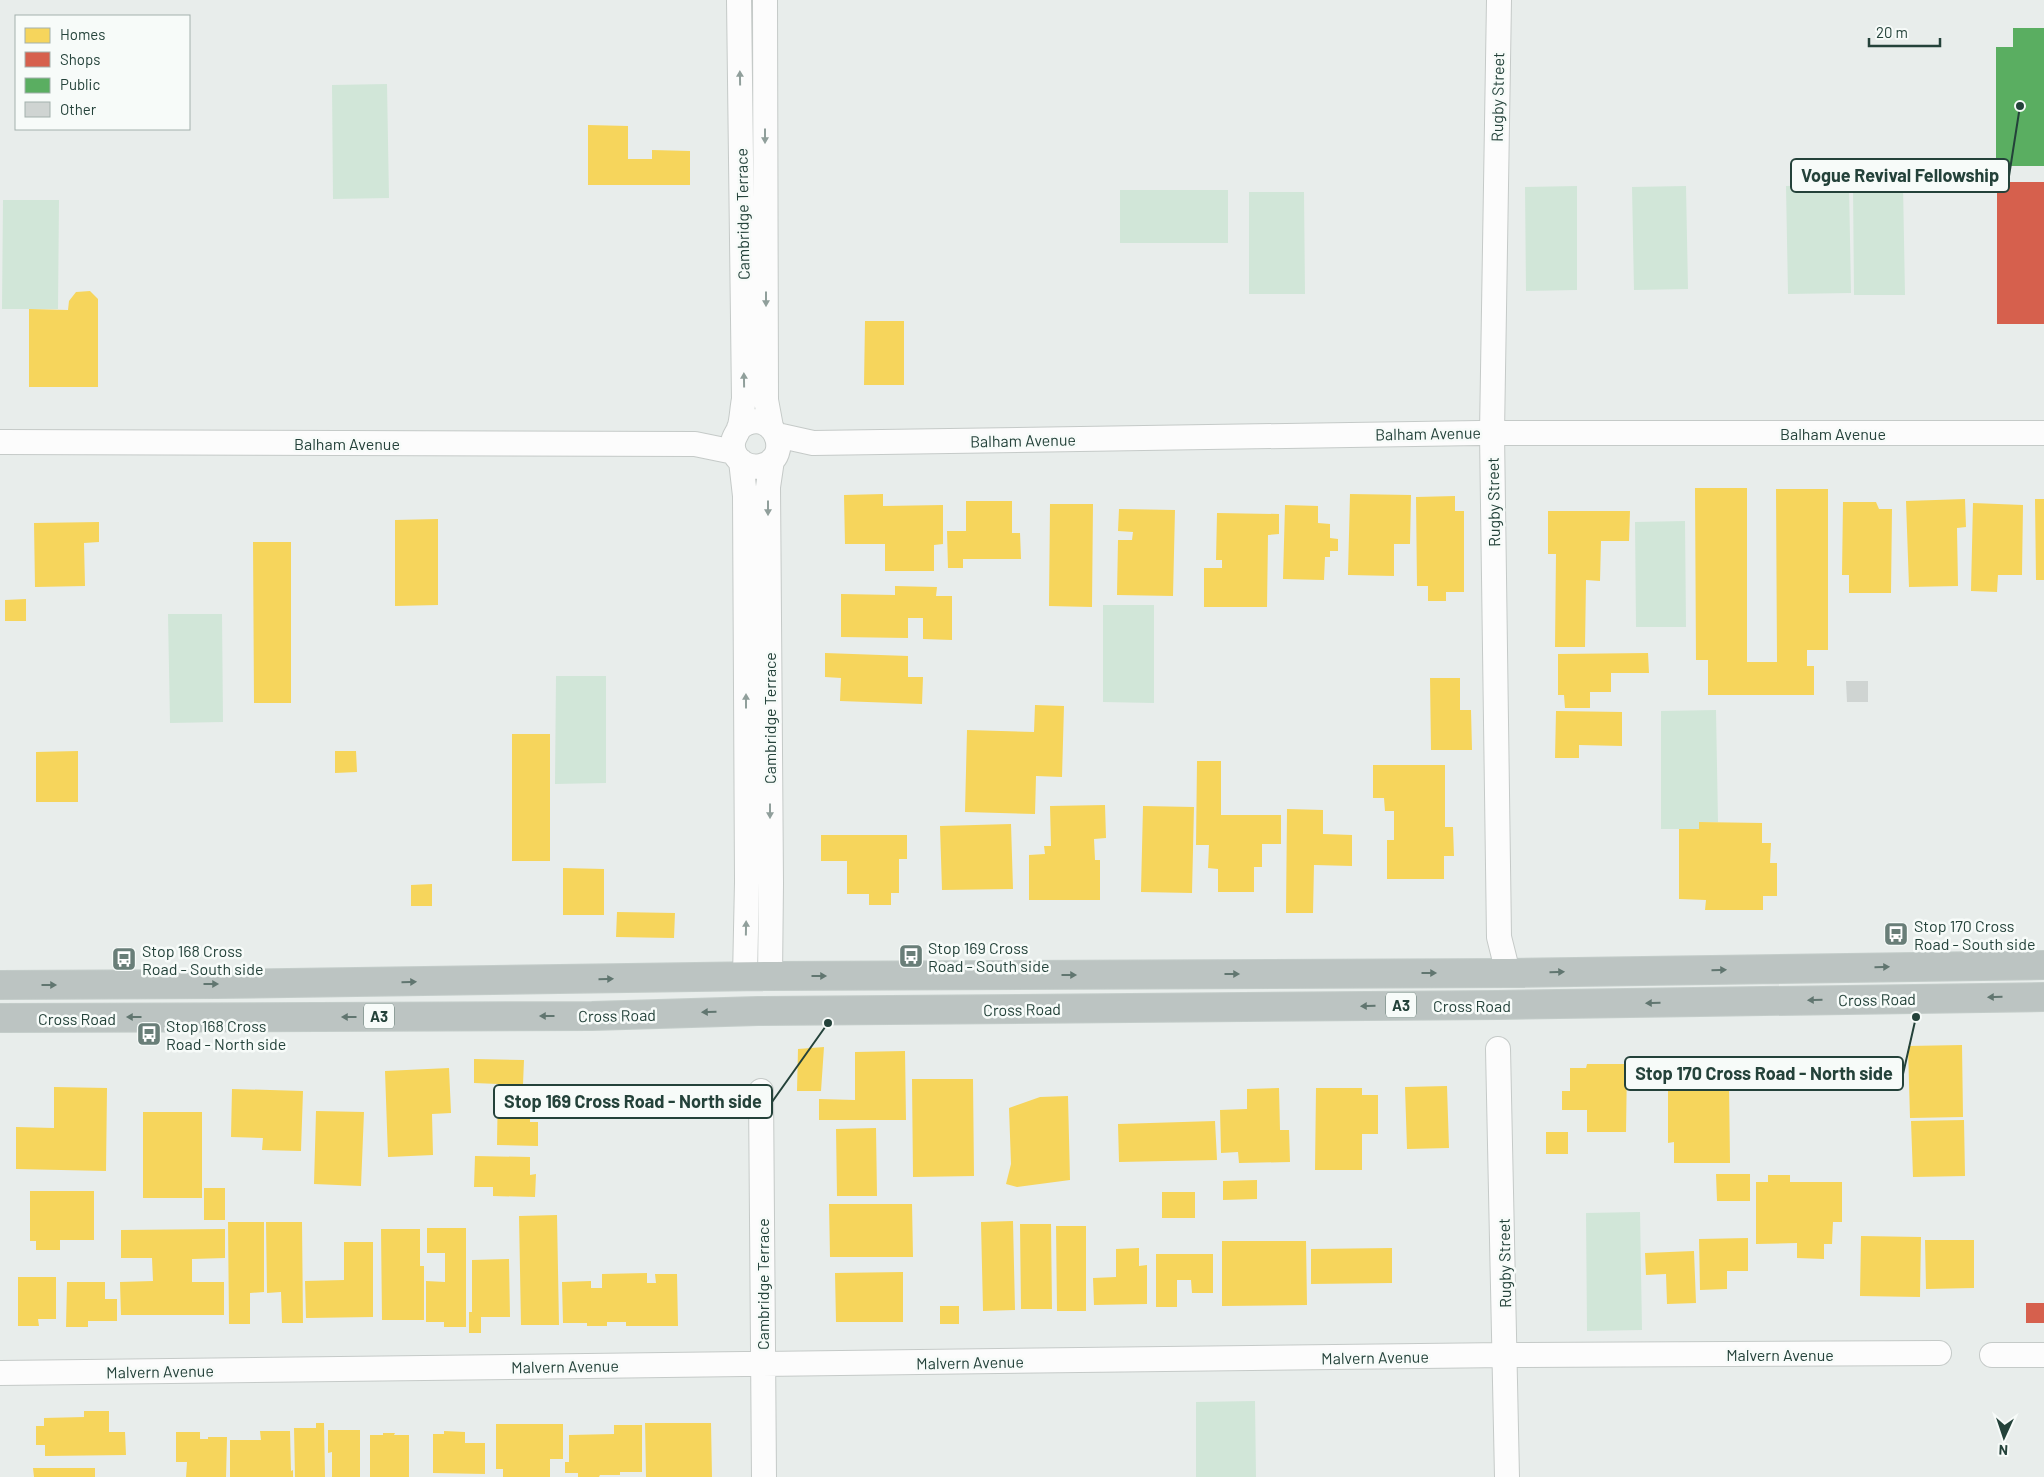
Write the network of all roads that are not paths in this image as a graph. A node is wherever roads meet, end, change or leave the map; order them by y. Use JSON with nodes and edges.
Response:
{"nodes":[{"id":1,"x":739,"y":0,"type":"edge"},
{"id":2,"x":765,"y":0,"type":"edge"},
{"id":3,"x":1499,"y":0,"type":"edge"},
{"id":4,"x":740,"y":111,"type":"junction"},
{"id":5,"x":765,"y":111,"type":"junction"},
{"id":6,"x":741,"y":193,"type":"junction"},
{"id":7,"x":765,"y":193,"type":"junction"},
{"id":8,"x":742,"y":265,"type":"junction"},
{"id":9,"x":766,"y":265,"type":"junction"},
{"id":10,"x":1492,"y":432,"type":"junction"},
{"id":11,"x":2044,"y":433,"type":"edge"},
{"id":12,"x":0,"y":442,"type":"edge"},
{"id":13,"x":737,"y":444,"type":"junction"},
{"id":14,"x":774,"y":444,"type":"junction"},
{"id":15,"x":757,"y":541,"type":"junction"},
{"id":16,"x":745,"y":594,"type":"junction"},
{"id":17,"x":769,"y":594,"type":"junction"},
{"id":18,"x":746,"y":652,"type":"junction"},
{"id":19,"x":769,"y":652,"type":"junction"},
{"id":20,"x":746,"y":731,"type":"junction"},
{"id":21,"x":769,"y":731,"type":"junction"},
{"id":22,"x":2044,"y":964,"type":"edge"},
{"id":23,"x":1508,"y":973,"type":"junction"},
{"id":24,"x":758,"y":976,"type":"junction"},
{"id":25,"x":0,"y":985,"type":"edge"},
{"id":26,"x":2044,"y":997,"type":"edge"},
{"id":27,"x":758,"y":1011,"type":"junction"},
{"id":28,"x":0,"y":1018,"type":"edge"},
{"id":29,"x":1498,"y":1049,"type":"dead end"},
{"id":30,"x":761,"y":1091,"type":"dead end"},
{"id":31,"x":1939,"y":1353,"type":"dead end"},
{"id":32,"x":1992,"y":1355,"type":"dead end"},
{"id":33,"x":2044,"y":1355,"type":"edge"},
{"id":34,"x":1506,"y":1356,"type":"junction"},
{"id":35,"x":762,"y":1364,"type":"junction"},
{"id":36,"x":0,"y":1373,"type":"edge"},
{"id":37,"x":764,"y":1477,"type":"edge"},
{"id":38,"x":1507,"y":1477,"type":"edge"}],
"edges":[{"from":4,"to":1,"type":"street","name":"Cambridge Terrace","one_way":true},
{"from":2,"to":5,"type":"street","name":"Cambridge Terrace"},
{"from":3,"to":10,"type":"street","name":"Rugby Street"},
{"from":4,"to":5,"type":"street"},
{"from":4,"to":6,"type":"street","name":"Cambridge Terrace"},
{"from":5,"to":7,"type":"street","name":"Cambridge Terrace","one_way":true},
{"from":6,"to":7,"type":"street"},
{"from":6,"to":8,"type":"street","name":"Cambridge Terrace"},
{"from":7,"to":9,"type":"street","name":"Cambridge Terrace"},
{"from":8,"to":9,"type":"street"},
{"from":13,"to":8,"type":"street","name":"Cambridge Terrace","one_way":true},
{"from":9,"to":14,"type":"street","name":"Cambridge Terrace","one_way":true},
{"from":10,"to":11,"type":"street","name":"Balham Avenue"},
{"from":10,"to":14,"type":"street","name":"Balham Avenue"},
{"from":10,"to":23,"type":"street","name":"Rugby Street"},
{"from":12,"to":13,"type":"street","name":"Balham Avenue"},
{"from":13,"to":14,"type":"street","name":"Balham Avenue"},
{"from":13,"to":14,"type":"street","name":"Balham Avenue"},
{"from":13,"to":15,"type":"street","name":"Cambridge Terrace"},
{"from":14,"to":15,"type":"street","name":"Cambridge Terrace","one_way":true},
{"from":15,"to":16,"type":"street","name":"Cambridge Terrace"},
{"from":15,"to":17,"type":"street","name":"Cambridge Terrace"},
{"from":16,"to":17,"type":"street"},
{"from":16,"to":18,"type":"street","name":"Cambridge Terrace"},
{"from":17,"to":19,"type":"street","name":"Cambridge Terrace"},
{"from":18,"to":19,"type":"street"},
{"from":20,"to":18,"type":"street","name":"Cambridge Terrace","one_way":true},
{"from":19,"to":21,"type":"street","name":"Cambridge Terrace"},
{"from":20,"to":21,"type":"street"},
{"from":24,"to":20,"type":"street","name":"Cambridge Terrace","one_way":true},
{"from":21,"to":24,"type":"street","name":"Cambridge Terrace","one_way":true},
{"from":23,"to":22,"type":"highway","name":"Cross Road","number":"A3","one_way":true},
{"from":24,"to":23,"type":"highway","name":"Cross Road","number":"A3","one_way":true},
{"from":25,"to":24,"type":"highway","name":"Cross Road","number":"A3","one_way":true},
{"from":24,"to":27,"type":"highway"},
{"from":26,"to":27,"type":"highway","name":"Cross Road","number":"A3","one_way":true},
{"from":27,"to":28,"type":"highway","name":"Cross Road","number":"A3","one_way":true},
{"from":29,"to":34,"type":"street","name":"Rugby Street"},
{"from":30,"to":35,"type":"street","name":"Cambridge Terrace"},
{"from":31,"to":34,"type":"street","name":"Malvern Avenue"},
{"from":32,"to":33,"type":"street"},
{"from":34,"to":35,"type":"street","name":"Malvern Avenue"},
{"from":34,"to":38,"type":"street","name":"Rugby Street"},
{"from":35,"to":36,"type":"street","name":"Malvern Avenue"},
{"from":35,"to":37,"type":"street","name":"Cambridge Terrace"}]}
